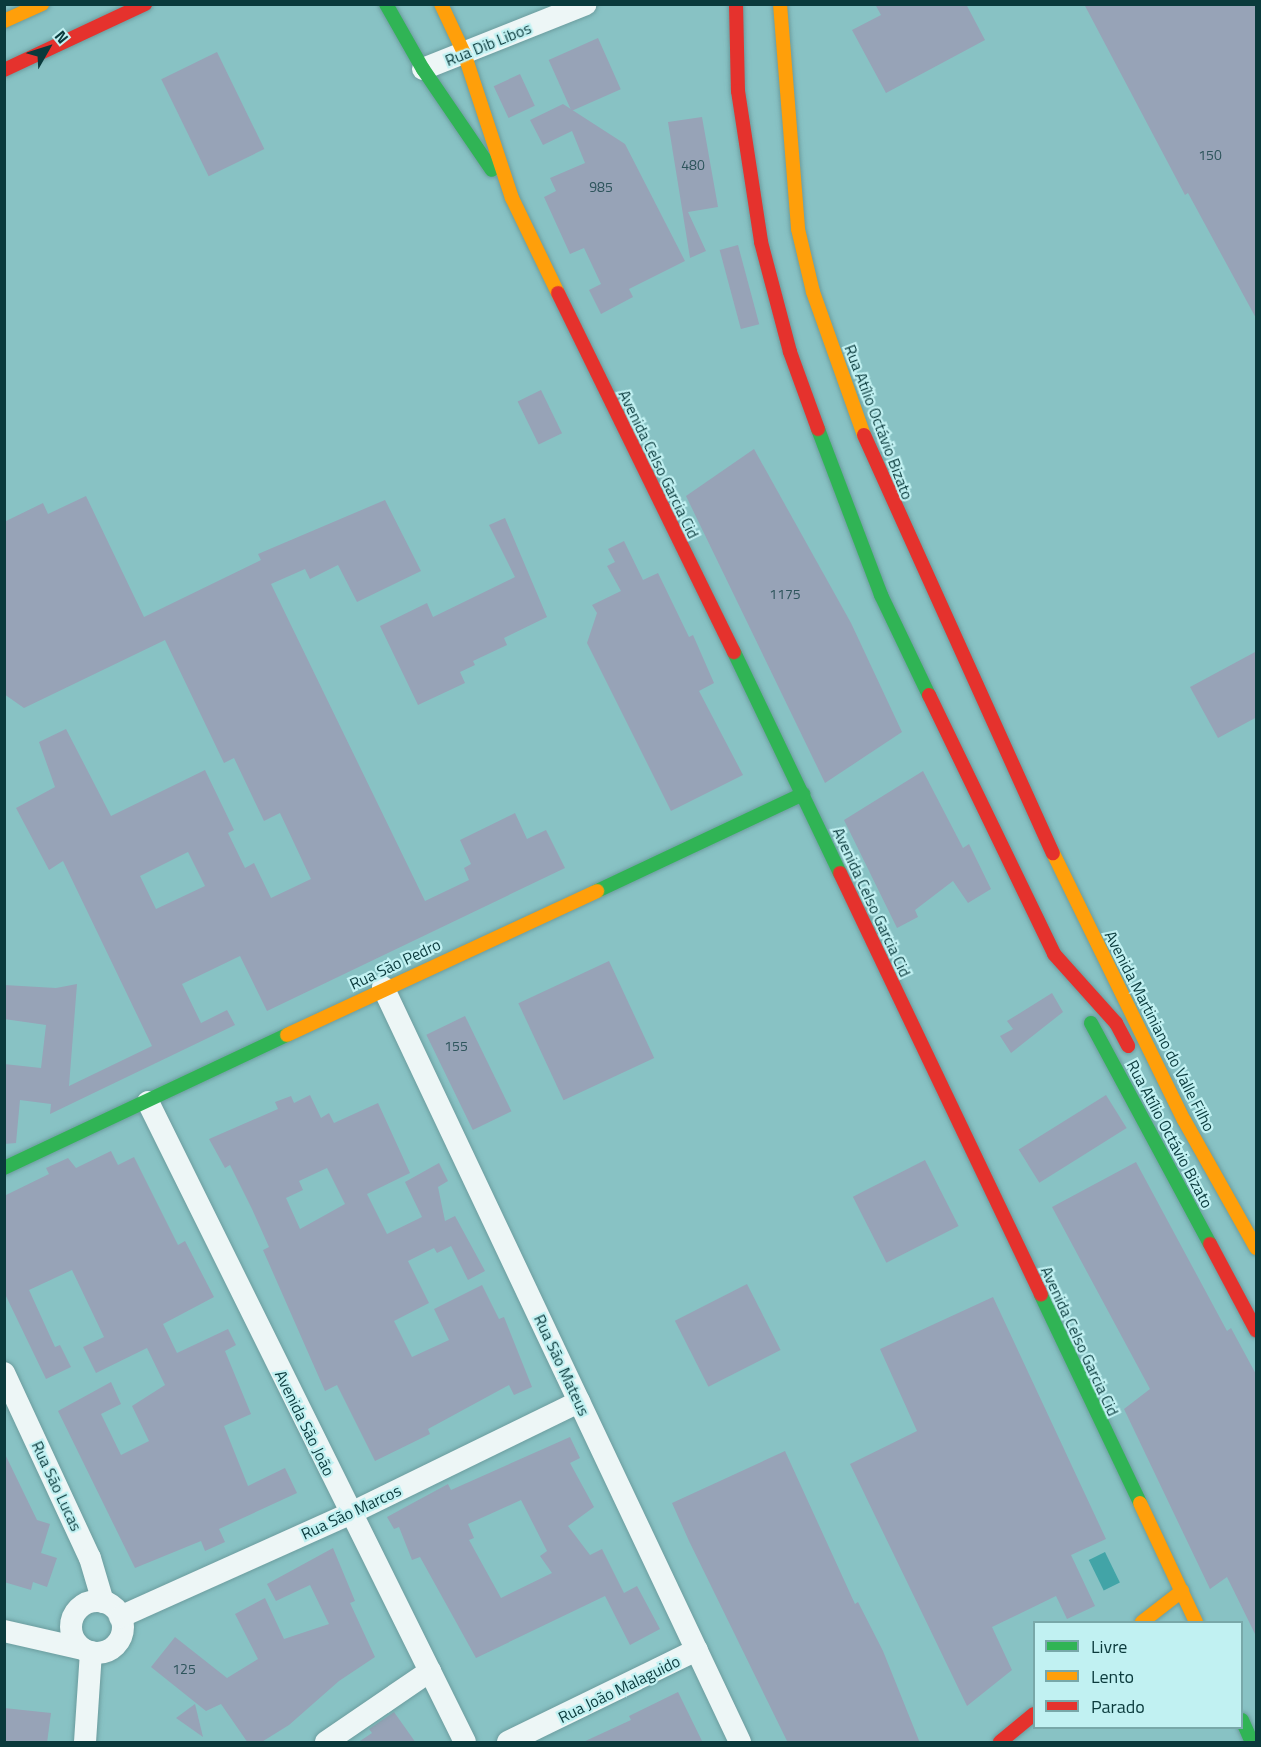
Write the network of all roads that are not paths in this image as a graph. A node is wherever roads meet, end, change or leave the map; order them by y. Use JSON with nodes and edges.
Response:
{"nodes":[{"id":1,"x":42,"y":4,"type":"edge"},
{"id":2,"x":145,"y":4,"type":"edge"},
{"id":3,"x":386,"y":4,"type":"edge"},
{"id":4,"x":441,"y":4,"type":"edge"},
{"id":5,"x":586,"y":4,"type":"edge"},
{"id":6,"x":735,"y":4,"type":"edge"},
{"id":7,"x":780,"y":4,"type":"edge"},
{"id":8,"x":4,"y":21,"type":"edge"},
{"id":9,"x":464,"y":53,"type":"junction"},
{"id":10,"x":423,"y":69,"type":"junction"},
{"id":11,"x":4,"y":70,"type":"edge"},
{"id":12,"x":512,"y":198,"type":"junction"},
{"id":13,"x":802,"y":794,"type":"junction"},
{"id":14,"x":1042,"y":825,"type":"joint"},
{"id":15,"x":1054,"y":954,"type":"junction"},
{"id":16,"x":383,"y":987,"type":"junction"},
{"id":17,"x":1137,"y":1064,"type":"dead end"},
{"id":18,"x":1156,"y":1099,"type":"dead end"},
{"id":19,"x":148,"y":1102,"type":"junction"},
{"id":20,"x":1184,"y":1120,"type":"junction"},
{"id":21,"x":4,"y":1168,"type":"edge"},
{"id":22,"x":1257,"y":1248,"type":"edge"},
{"id":23,"x":1257,"y":1330,"type":"edge"},
{"id":24,"x":4,"y":1373,"type":"edge"},
{"id":25,"x":579,"y":1402,"type":"junction"},
{"id":26,"x":349,"y":1514,"type":"junction"},
{"id":27,"x":1182,"y":1591,"type":"junction"},
{"id":28,"x":103,"y":1602,"type":"junction"},
{"id":29,"x":120,"y":1617,"type":"junction"},
{"id":30,"x":72,"y":1620,"type":"junction"},
{"id":31,"x":1144,"y":1621,"type":"edge"},
{"id":32,"x":1195,"y":1621,"type":"edge"},
{"id":33,"x":11,"y":1633,"type":"edge"},
{"id":34,"x":87,"y":1650,"type":"junction"},
{"id":35,"x":698,"y":1650,"type":"junction"},
{"id":36,"x":430,"y":1671,"type":"junction"},
{"id":37,"x":1033,"y":1716,"type":"edge"},
{"id":38,"x":1243,"y":1722,"type":"edge"},
{"id":39,"x":85,"y":1743,"type":"edge"},
{"id":40,"x":326,"y":1743,"type":"edge"},
{"id":41,"x":465,"y":1743,"type":"edge"},
{"id":42,"x":508,"y":1743,"type":"edge"},
{"id":43,"x":740,"y":1743,"type":"edge"},
{"id":44,"x":1000,"y":1743,"type":"edge"},
{"id":45,"x":1252,"y":1743,"type":"edge"}],
"edges":[{"from":1,"to":8,"type":"main road"},
{"from":2,"to":11,"type":"main road"},
{"from":3,"to":10,"type":"main road","name":"Avenida Celso Garcia Cid"},
{"from":4,"to":9,"type":"main road","name":"Avenida Celso Garcia Cid"},
{"from":5,"to":9,"type":"street","name":"Rua Dib Libos"},
{"from":6,"to":15,"type":"main road"},
{"from":7,"to":14,"type":"main road","name":"Rua Atílio Octávio Bizato"},
{"from":9,"to":10,"type":"street","name":"Rua Dib Libos"},
{"from":9,"to":12,"type":"main road","name":"Avenida Celso Garcia Cid"},
{"from":10,"to":12,"type":"main road","name":"Avenida Celso Garcia Cid"},
{"from":12,"to":13,"type":"main road","name":"Avenida Celso Garcia Cid"},
{"from":13,"to":16,"type":"main road","name":"Rua São Pedro"},
{"from":13,"to":27,"type":"main road","name":"Avenida Celso Garcia Cid"},
{"from":14,"to":20,"type":"main road","name":"Avenida Martiniano do Valle Filho"},
{"from":15,"to":17,"type":"main road"},
{"from":15,"to":23,"type":"main road","name":"Rua Atílio Octávio Bizato"},
{"from":16,"to":19,"type":"main road","name":"Rua São Pedro"},
{"from":16,"to":25,"type":"street","name":"Rua São Mateus"},
{"from":18,"to":20,"type":"main road"},
{"from":19,"to":21,"type":"main road","name":"Rua São Pedro"},
{"from":19,"to":26,"type":"street","name":"Avenida São João"},
{"from":20,"to":22,"type":"main road","name":"Avenida Martiniano do Valle Filho"},
{"from":24,"to":28,"type":"street","name":"Rua São Lucas"},
{"from":25,"to":26,"type":"street","name":"Rua São Marcos"},
{"from":25,"to":35,"type":"street","name":"Rua São Mateus"},
{"from":26,"to":29,"type":"street","name":"Rua São Marcos"},
{"from":26,"to":36,"type":"street","name":"Avenida São João"},
{"from":27,"to":31,"type":"main road"},
{"from":27,"to":32,"type":"main road","name":"Avenida Celso Garcia Cid"},
{"from":28,"to":29,"type":"street"},
{"from":28,"to":30,"type":"street"},
{"from":29,"to":34,"type":"street"},
{"from":30,"to":33,"type":"street"},
{"from":30,"to":34,"type":"street"},
{"from":33,"to":34,"type":"street"},
{"from":34,"to":39,"type":"street"},
{"from":35,"to":42,"type":"street","name":"Rua João Malaguido"},
{"from":35,"to":43,"type":"street","name":"Rua São Mateus"},
{"from":36,"to":40,"type":"street"},
{"from":36,"to":41,"type":"street","name":"Avenida São João"},
{"from":37,"to":44,"type":"main road"},
{"from":38,"to":45,"type":"main road"}]}
